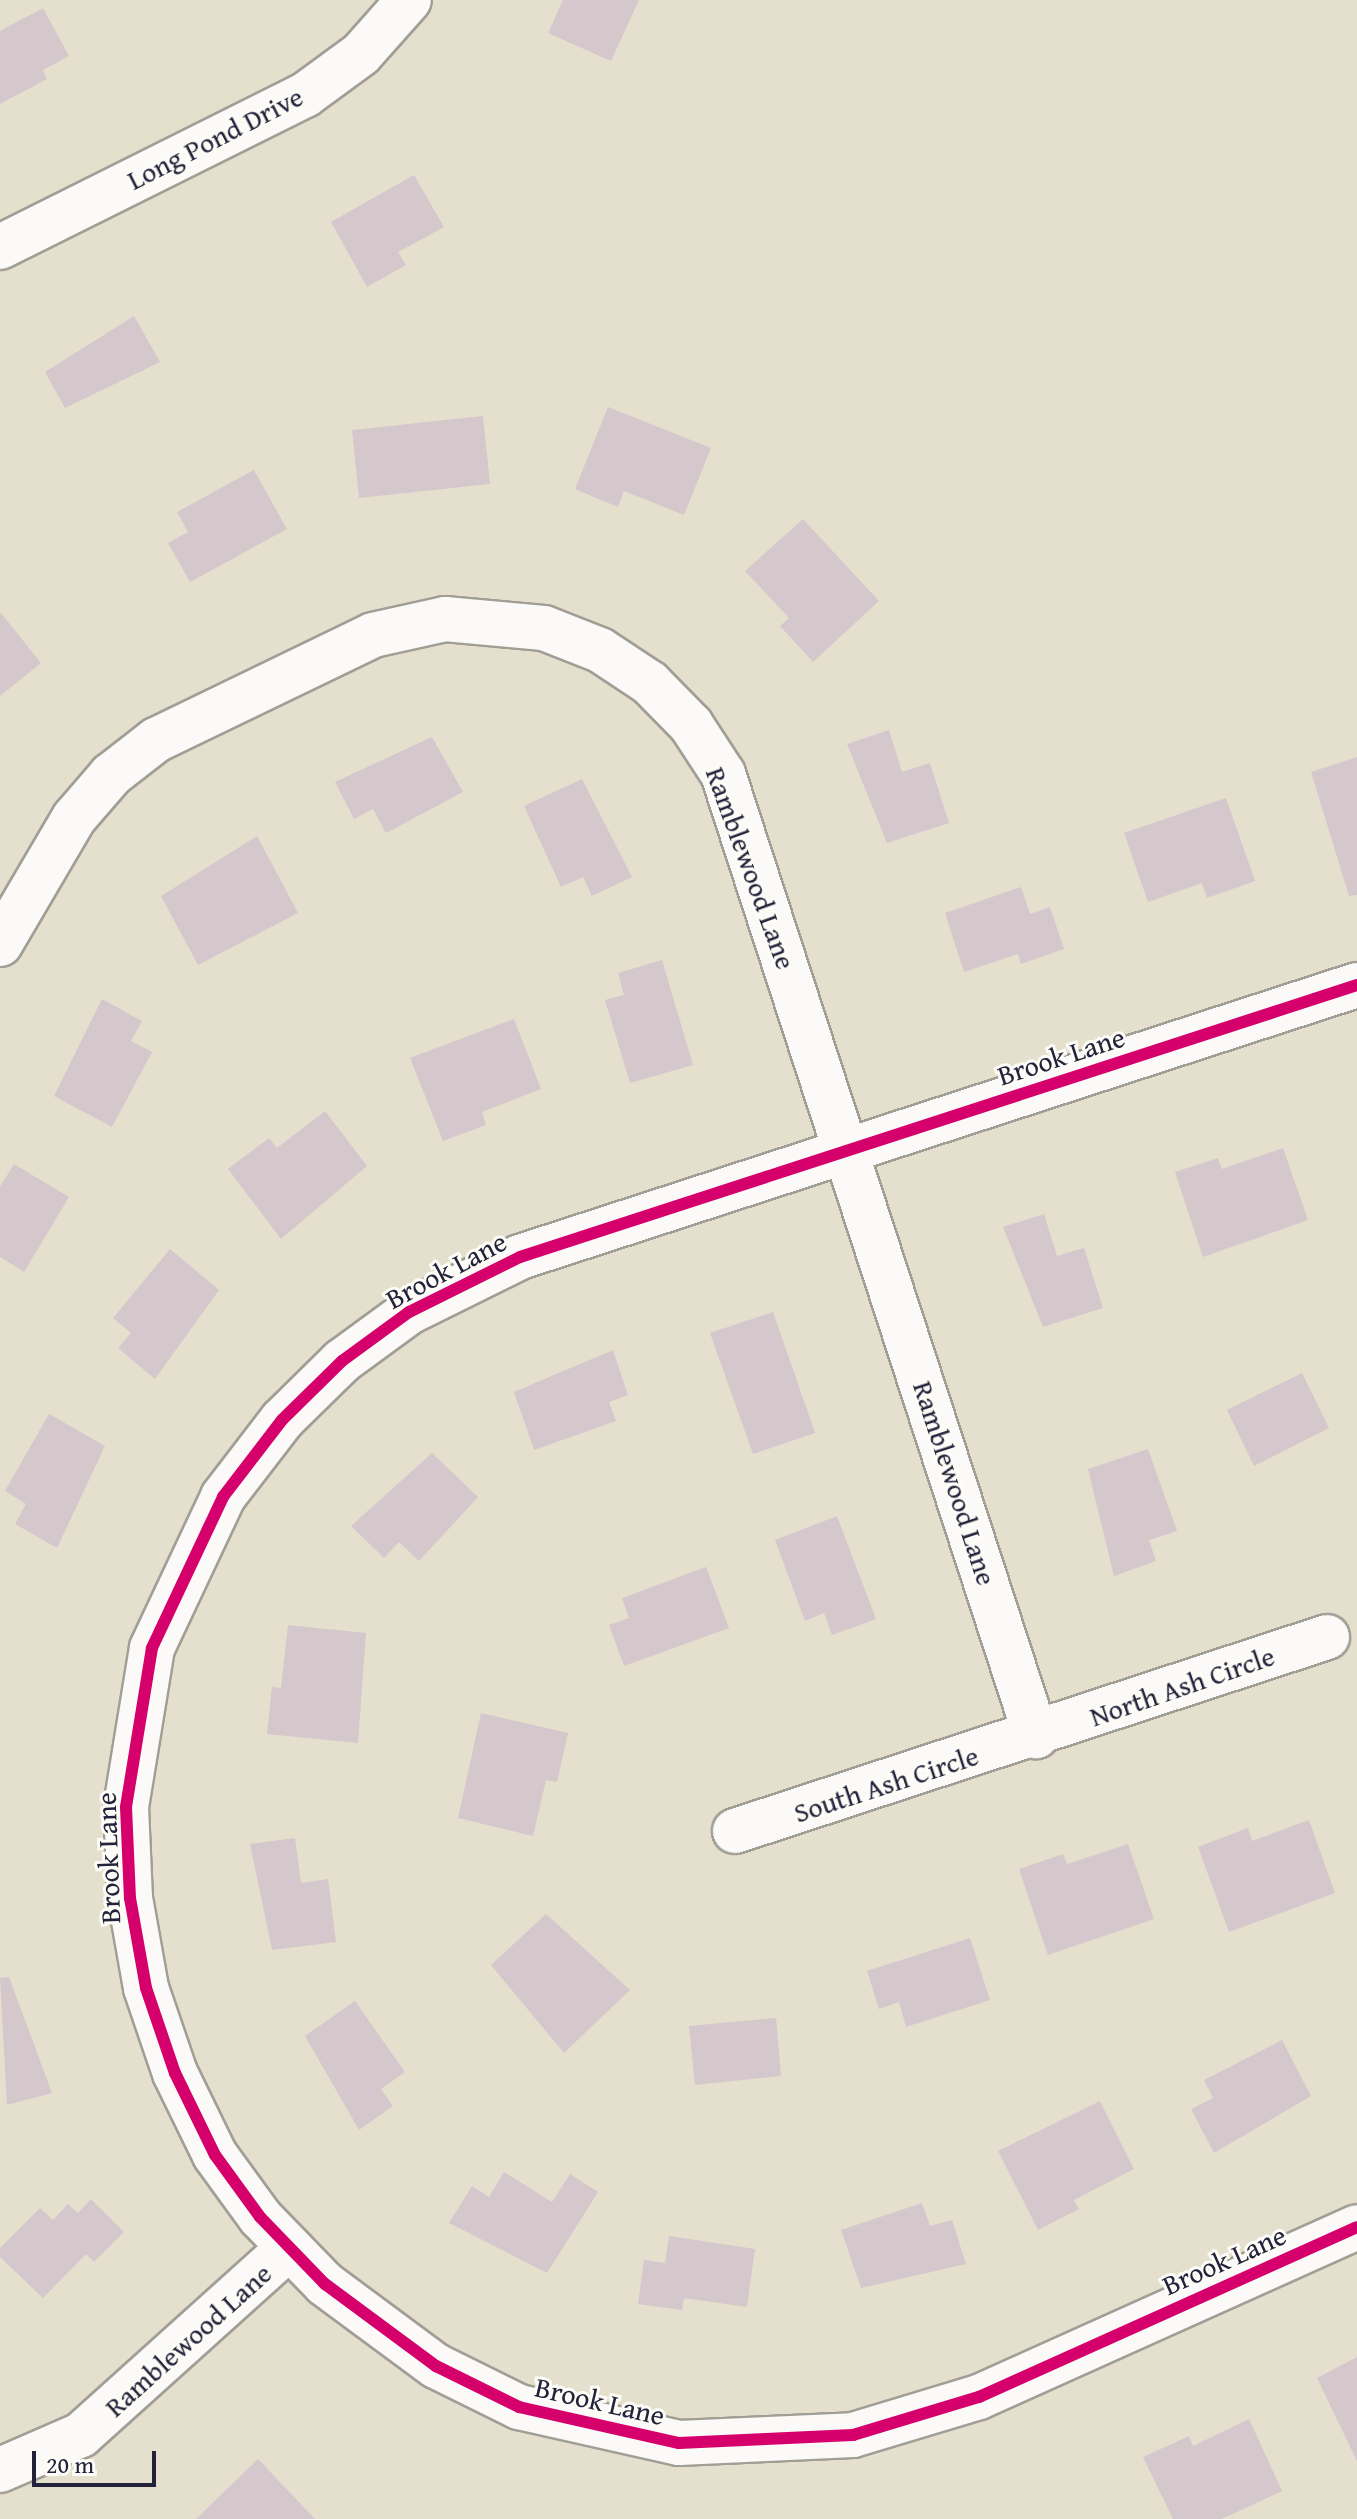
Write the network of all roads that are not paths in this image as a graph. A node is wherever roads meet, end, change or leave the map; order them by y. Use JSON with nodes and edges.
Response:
{"nodes":[{"id":1,"x":409,"y":0,"type":"edge"},
{"id":2,"x":0,"y":247,"type":"edge"},
{"id":3,"x":0,"y":944,"type":"edge"},
{"id":4,"x":1357,"y":985,"type":"edge"},
{"id":5,"x":848,"y":1150,"type":"junction"},
{"id":6,"x":1327,"y":1637,"type":"dead end"},
{"id":7,"x":1036,"y":1736,"type":"junction"},
{"id":8,"x":735,"y":1831,"type":"dead end"},
{"id":9,"x":1357,"y":2227,"type":"edge"},
{"id":10,"x":289,"y":2248,"type":"junction"},
{"id":11,"x":0,"y":2470,"type":"edge"}],
"edges":[{"from":1,"to":2,"type":"street","name":"Long Pond Drive"},
{"from":3,"to":5,"type":"street","name":"Ramblewood Lane"},
{"from":4,"to":5,"type":"street","name":"Brook Lane"},
{"from":5,"to":7,"type":"street","name":"Ramblewood Lane"},
{"from":5,"to":10,"type":"street","name":"Brook Lane"},
{"from":6,"to":7,"type":"street","name":"North Ash Circle"},
{"from":7,"to":8,"type":"street","name":"South Ash Circle"},
{"from":9,"to":10,"type":"street","name":"Brook Lane"},
{"from":10,"to":11,"type":"street","name":"Ramblewood Lane"}]}
